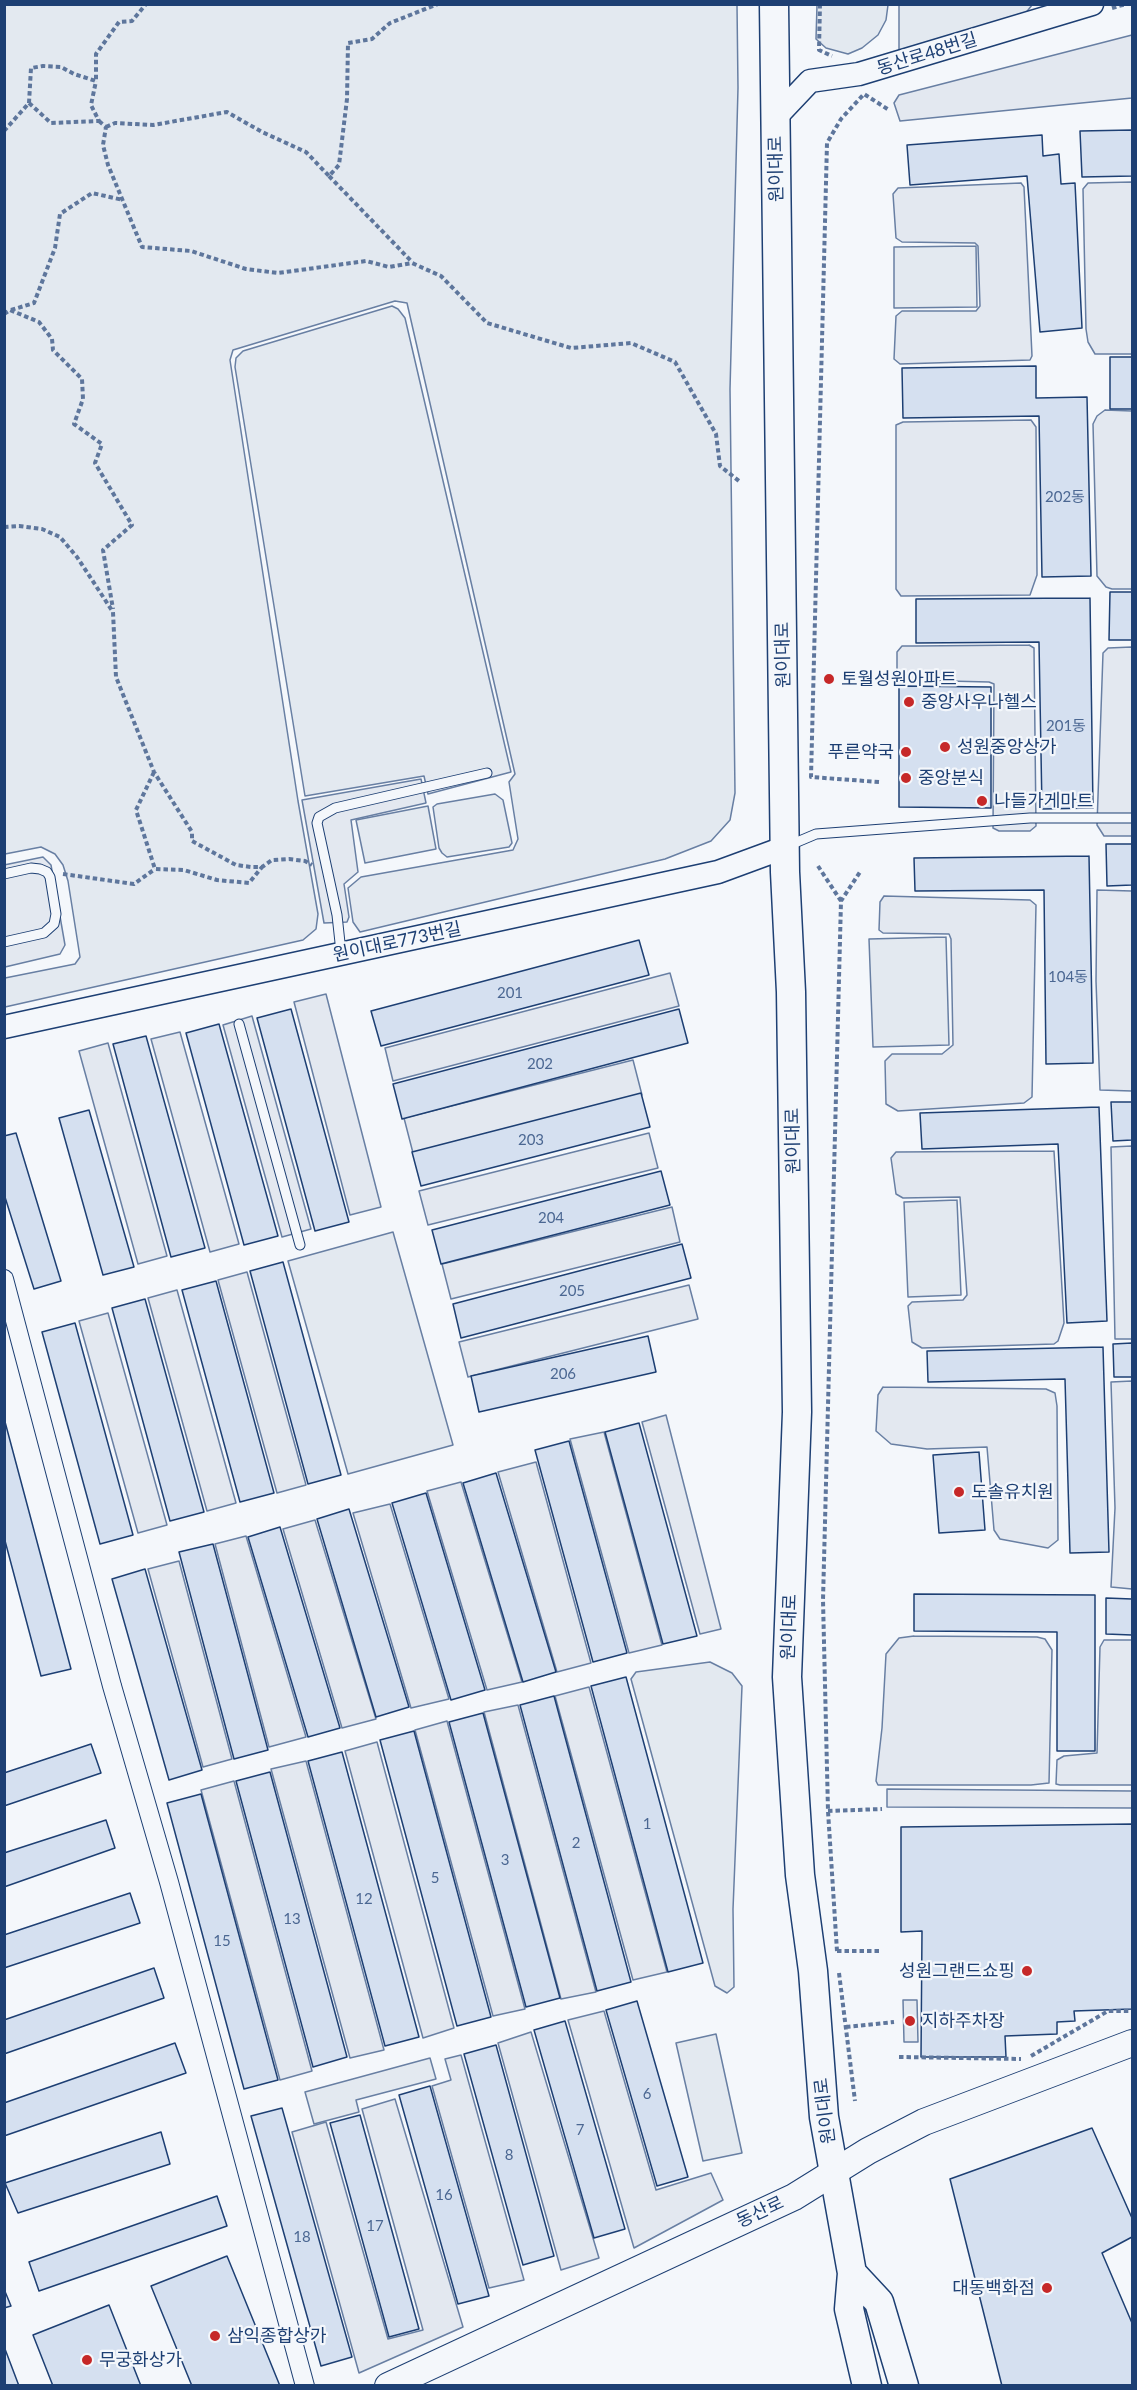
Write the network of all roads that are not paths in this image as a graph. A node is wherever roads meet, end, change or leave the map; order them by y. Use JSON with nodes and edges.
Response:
{"nodes":[{"id":1,"x":774,"y":4,"type":"edge"},
{"id":2,"x":1092,"y":4,"type":"edge"},
{"id":3,"x":775,"y":118,"type":"junction"},
{"id":4,"x":487,"y":773,"type":"dead end"},
{"id":5,"x":1132,"y":818,"type":"edge"},
{"id":6,"x":786,"y":847,"type":"junction"},
{"id":7,"x":4,"y":874,"type":"edge"},
{"id":8,"x":4,"y":942,"type":"edge"},
{"id":9,"x":342,"y":954,"type":"junction"},
{"id":10,"x":239,"y":1024,"type":"dead end"},
{"id":11,"x":4,"y":1027,"type":"edge"},
{"id":12,"x":300,"y":1245,"type":"dead end"},
{"id":13,"x":4,"y":1279,"type":"edge"},
{"id":14,"x":1132,"y":2043,"type":"edge"},
{"id":15,"x":834,"y":2174,"type":"junction"},
{"id":16,"x":852,"y":2273,"type":"junction"},
{"id":17,"x":305,"y":2385,"type":"edge"},
{"id":18,"x":388,"y":2385,"type":"edge"},
{"id":19,"x":867,"y":2385,"type":"edge"},
{"id":20,"x":904,"y":2385,"type":"edge"}],
"edges":[{"from":1,"to":3,"type":"main road","name":"원이대로"},
{"from":2,"to":3,"type":"street","name":"동산로48번길"},
{"from":3,"to":6,"type":"main road","name":"원이대로"},
{"from":4,"to":9,"type":"lane"},
{"from":5,"to":6,"type":"lane"},
{"from":6,"to":9,"type":"street","name":"원이대로773번길"},
{"from":6,"to":15,"type":"main road","name":"원이대로"},
{"from":7,"to":8,"type":"lane"},
{"from":9,"to":11,"type":"street","name":"원이대로773번길"},
{"from":10,"to":12,"type":"lane"},
{"from":13,"to":17,"type":"street"},
{"from":14,"to":15,"type":"main road","name":"동산로"},
{"from":15,"to":16,"type":"main road","name":"원이대로"},
{"from":15,"to":18,"type":"main road","name":"동산로"},
{"from":16,"to":19,"type":"main road","name":"원이대로"},
{"from":16,"to":20,"type":"main road"}]}
